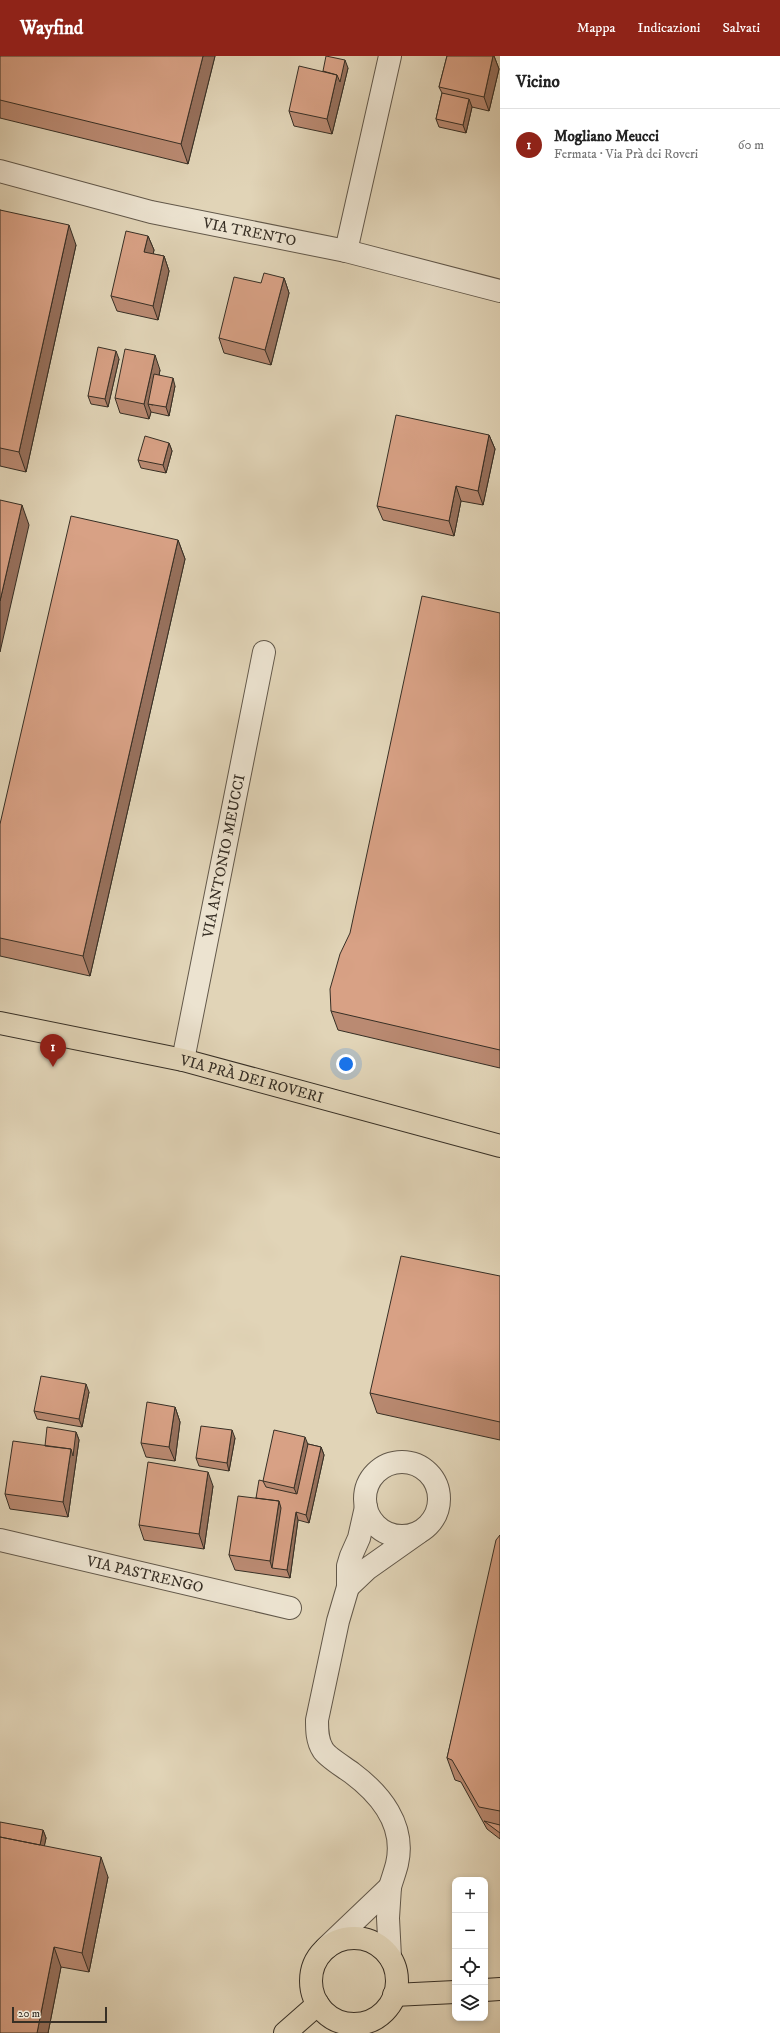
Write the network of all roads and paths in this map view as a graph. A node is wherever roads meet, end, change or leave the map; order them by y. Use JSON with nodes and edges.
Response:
{"nodes":[{"id":1,"x":390,"y":56,"type":"edge"},
{"id":2,"x":0,"y":171,"type":"edge"},
{"id":3,"x":346,"y":251,"type":"junction"},
{"id":4,"x":500,"y":291,"type":"edge"},
{"id":5,"x":264,"y":652,"type":"dead end"},
{"id":6,"x":0,"y":1023,"type":"edge"},
{"id":7,"x":183,"y":1060,"type":"junction"},
{"id":8,"x":500,"y":1146,"type":"edge"},
{"id":9,"x":366,"y":1507,"type":"junction"},
{"id":10,"x":419,"y":1532,"type":"junction"},
{"id":11,"x":0,"y":1540,"type":"edge"},
{"id":12,"x":348,"y":1587,"type":"junction"},
{"id":13,"x":290,"y":1608,"type":"dead end"},
{"id":14,"x":390,"y":1887,"type":"junction"},
{"id":15,"x":326,"y":1948,"type":"junction"},
{"id":16,"x":390,"y":1958,"type":"junction"},
{"id":17,"x":500,"y":1989,"type":"edge"},
{"id":18,"x":488,"y":1990,"type":"edge"},
{"id":19,"x":452,"y":1992,"type":"edge"},
{"id":20,"x":394,"y":1995,"type":"junction"},
{"id":21,"x":318,"y":2004,"type":"junction"},
{"id":22,"x":285,"y":2033,"type":"edge"}],
"edges":[{"from":1,"to":3,"type":"street"},
{"from":2,"to":3,"type":"street","name":"VIA TRENTO"},
{"from":3,"to":4,"type":"street","name":"VIA TRENTO"},
{"from":5,"to":7,"type":"street","name":"VIA ANTONIO MEUCCI"},
{"from":6,"to":7,"type":"main road","name":"VIA PRÀ DEI ROVERI"},
{"from":7,"to":8,"type":"main road","name":"VIA PRÀ DEI ROVERI"},
{"from":9,"to":10,"type":"street"},
{"from":9,"to":10,"type":"street"},
{"from":9,"to":12,"type":"street"},
{"from":10,"to":12,"type":"street"},
{"from":11,"to":13,"type":"street","name":"VIA PASTRENGO"},
{"from":12,"to":14,"type":"street"},
{"from":14,"to":15,"type":"street"},
{"from":14,"to":16,"type":"street"},
{"from":15,"to":16,"type":"main road"},
{"from":15,"to":21,"type":"main road"},
{"from":16,"to":20,"type":"main road"},
{"from":17,"to":18,"type":"main road"},
{"from":19,"to":20,"type":"main road"},
{"from":20,"to":21,"type":"main road"},
{"from":21,"to":22,"type":"main road"}]}
